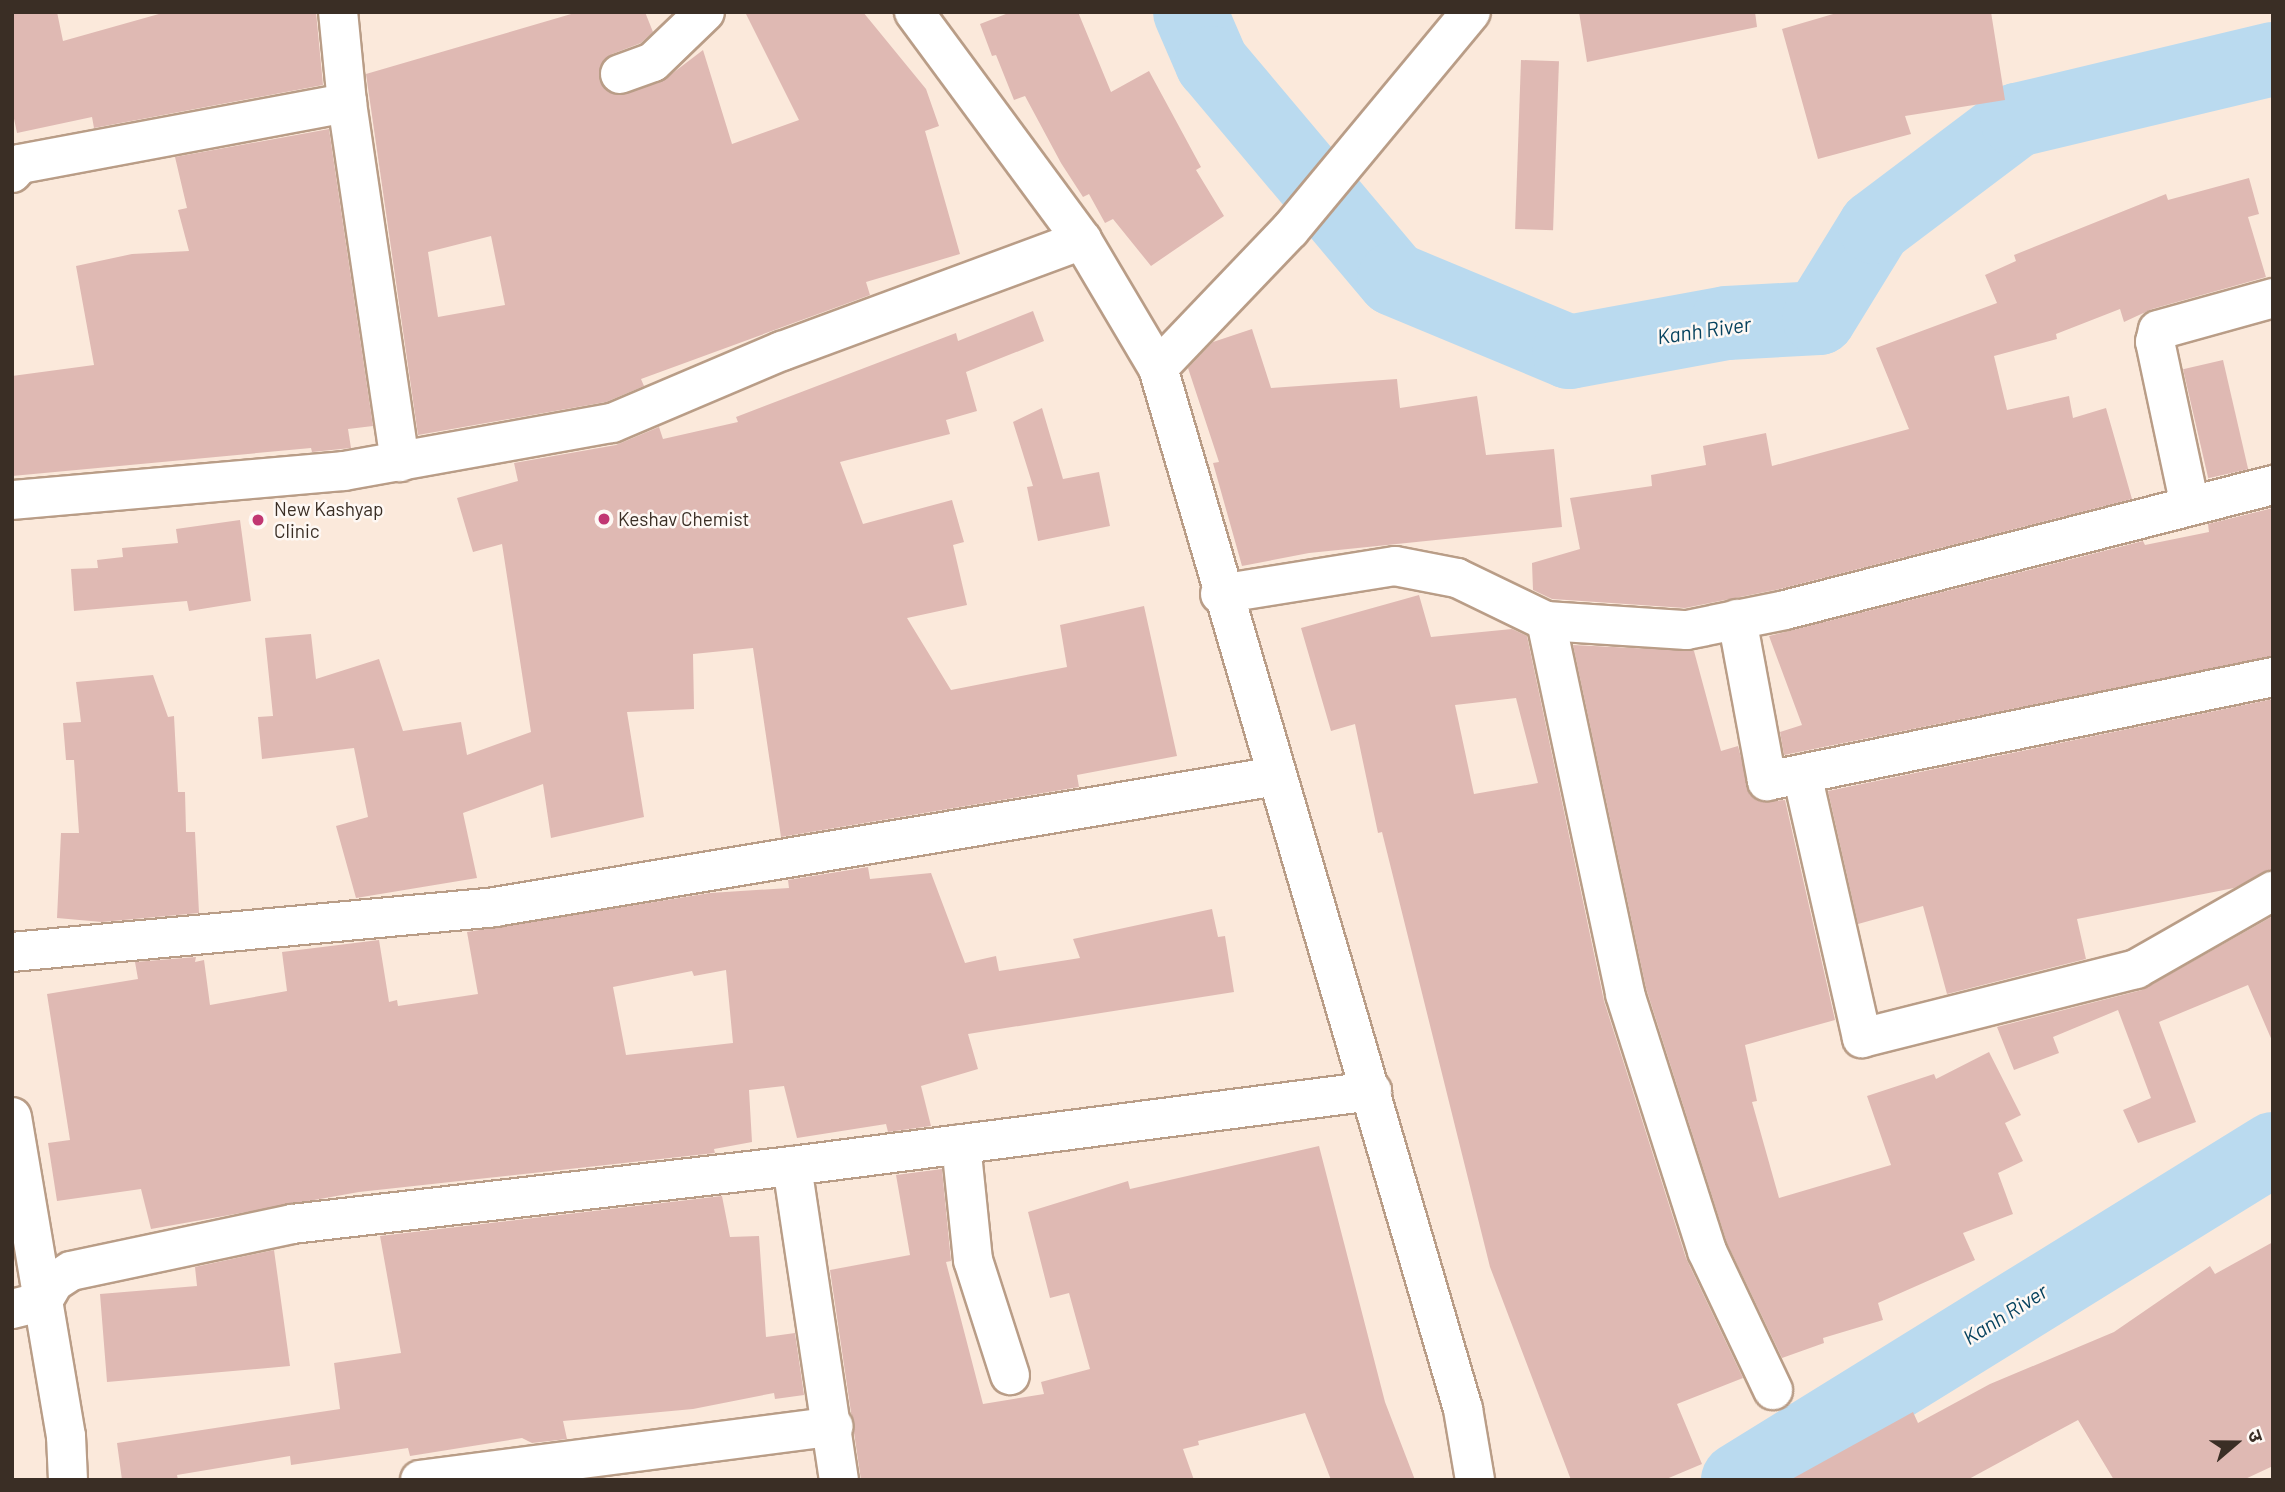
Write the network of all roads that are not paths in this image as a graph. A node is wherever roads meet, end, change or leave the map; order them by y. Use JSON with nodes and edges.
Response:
{"nodes":[{"id":1,"x":338,"y":12,"type":"edge"},
{"id":2,"x":705,"y":12,"type":"edge"},
{"id":3,"x":1471,"y":12,"type":"edge"},
{"id":4,"x":926,"y":19,"type":"edge"},
{"id":5,"x":620,"y":74,"type":"dead end"},
{"id":6,"x":347,"y":103,"type":"junction"},
{"id":7,"x":12,"y":173,"type":"edge"},
{"id":8,"x":1082,"y":240,"type":"junction"},
{"id":9,"x":2273,"y":298,"type":"edge"},
{"id":10,"x":1158,"y":368,"type":"junction"},
{"id":11,"x":400,"y":462,"type":"junction"},
{"id":12,"x":2273,"y":485,"type":"edge"},
{"id":13,"x":12,"y":500,"type":"edge"},
{"id":14,"x":2190,"y":506,"type":"junction"},
{"id":15,"x":1220,"y":594,"type":"junction"},
{"id":16,"x":1737,"y":619,"type":"junction"},
{"id":17,"x":1546,"y":621,"type":"junction"},
{"id":18,"x":2273,"y":677,"type":"edge"},
{"id":19,"x":1802,"y":774,"type":"junction"},
{"id":20,"x":1276,"y":776,"type":"junction"},
{"id":21,"x":2273,"y":891,"type":"edge"},
{"id":22,"x":12,"y":953,"type":"edge"},
{"id":23,"x":1372,"y":1091,"type":"junction"},
{"id":24,"x":12,"y":1117,"type":"edge"},
{"id":25,"x":961,"y":1144,"type":"junction"},
{"id":26,"x":792,"y":1166,"type":"junction"},
{"id":27,"x":20,"y":1204,"type":"edge"},
{"id":28,"x":28,"y":1305,"type":"edge"},
{"id":29,"x":1010,"y":1375,"type":"dead end"},
{"id":30,"x":1773,"y":1390,"type":"dead end"},
{"id":31,"x":833,"y":1426,"type":"junction"},
{"id":32,"x":68,"y":1480,"type":"edge"},
{"id":33,"x":420,"y":1480,"type":"edge"},
{"id":34,"x":839,"y":1480,"type":"edge"},
{"id":35,"x":1475,"y":1480,"type":"edge"}],
"edges":[{"from":1,"to":6,"type":"street"},
{"from":2,"to":5,"type":"street"},
{"from":3,"to":10,"type":"street"},
{"from":4,"to":8,"type":"street"},
{"from":6,"to":7,"type":"street"},
{"from":6,"to":11,"type":"street"},
{"from":8,"to":10,"type":"street"},
{"from":8,"to":11,"type":"street"},
{"from":9,"to":14,"type":"street"},
{"from":10,"to":15,"type":"street"},
{"from":11,"to":13,"type":"street"},
{"from":12,"to":14,"type":"street"},
{"from":14,"to":16,"type":"street"},
{"from":15,"to":17,"type":"street"},
{"from":15,"to":20,"type":"street"},
{"from":16,"to":17,"type":"street"},
{"from":16,"to":19,"type":"street"},
{"from":17,"to":30,"type":"street"},
{"from":18,"to":19,"type":"street"},
{"from":19,"to":21,"type":"street"},
{"from":20,"to":22,"type":"street"},
{"from":20,"to":23,"type":"street"},
{"from":23,"to":25,"type":"street"},
{"from":23,"to":35,"type":"street"},
{"from":24,"to":27,"type":"street"},
{"from":25,"to":26,"type":"street"},
{"from":25,"to":29,"type":"street"},
{"from":26,"to":28,"type":"street"},
{"from":26,"to":31,"type":"street"},
{"from":27,"to":28,"type":"street"},
{"from":28,"to":32,"type":"street"},
{"from":31,"to":33,"type":"street"},
{"from":31,"to":34,"type":"street"}]}
